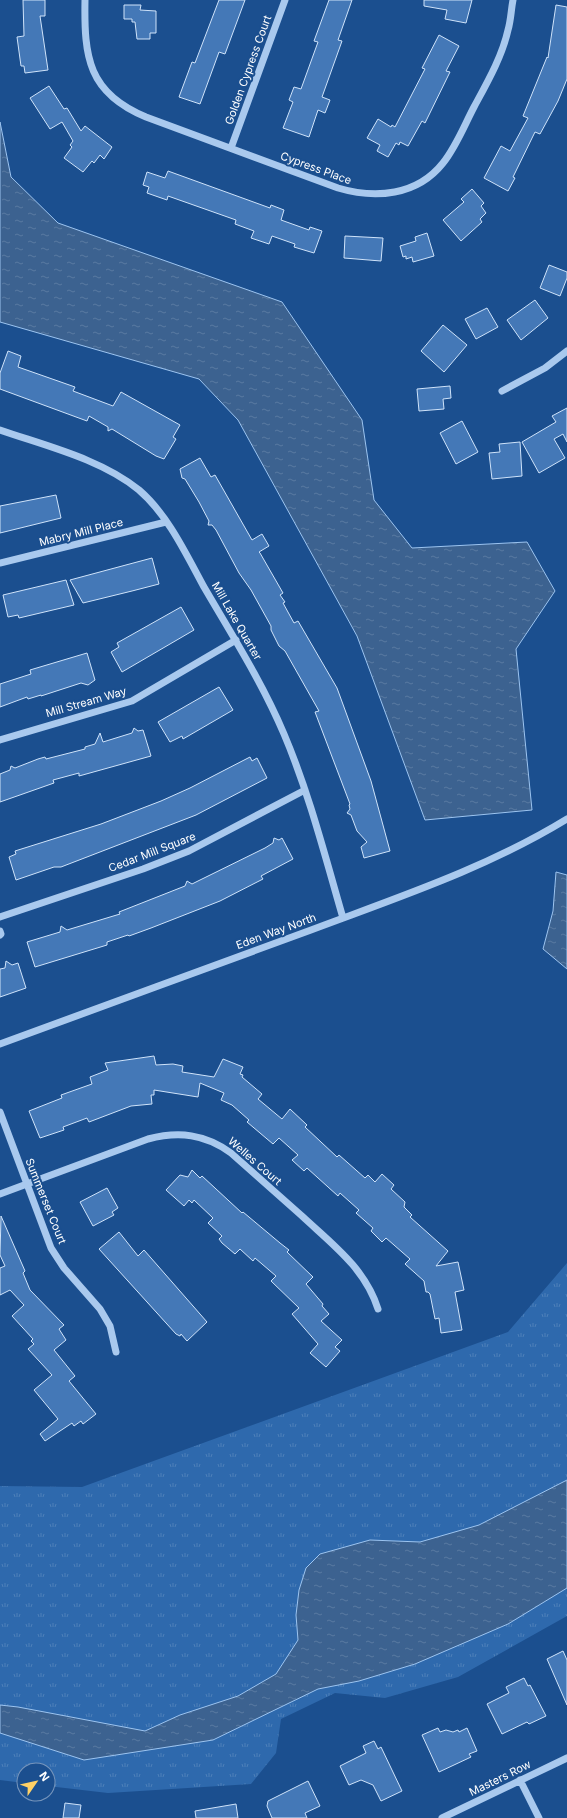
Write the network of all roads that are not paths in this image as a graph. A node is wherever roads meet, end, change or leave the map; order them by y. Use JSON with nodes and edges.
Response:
{"nodes":[{"id":1,"x":85,"y":0,"type":"edge"},
{"id":2,"x":285,"y":0,"type":"edge"},
{"id":3,"x":513,"y":0,"type":"edge"},
{"id":4,"x":231,"y":148,"type":"junction"},
{"id":5,"x":567,"y":351,"type":"edge"},
{"id":6,"x":502,"y":391,"type":"dead end"},
{"id":7,"x":0,"y":430,"type":"edge"},
{"id":8,"x":166,"y":522,"type":"junction"},
{"id":9,"x":0,"y":563,"type":"edge"},
{"id":10,"x":236,"y":640,"type":"junction"},
{"id":11,"x":0,"y":740,"type":"edge"},
{"id":12,"x":305,"y":790,"type":"junction"},
{"id":13,"x":567,"y":819,"type":"edge"},
{"id":14,"x":0,"y":917,"type":"edge"},
{"id":15,"x":343,"y":918,"type":"junction"},
{"id":16,"x":0,"y":931,"type":"edge"},
{"id":17,"x":0,"y":935,"type":"edge"},
{"id":18,"x":0,"y":1044,"type":"edge"},
{"id":19,"x":0,"y":1112,"type":"edge"},
{"id":20,"x":26,"y":1184,"type":"junction"},
{"id":21,"x":0,"y":1194,"type":"edge"},
{"id":22,"x":378,"y":1309,"type":"dead end"},
{"id":23,"x":116,"y":1352,"type":"dead end"},
{"id":24,"x":567,"y":1758,"type":"edge"},
{"id":25,"x":520,"y":1780,"type":"junction"},
{"id":26,"x":442,"y":1818,"type":"edge"},
{"id":27,"x":539,"y":1818,"type":"edge"}],
"edges":[{"from":1,"to":4,"type":"street","name":"Cypress Place"},
{"from":2,"to":4,"type":"street","name":"Golden Cypress Court"},
{"from":3,"to":4,"type":"street","name":"Cypress Place"},
{"from":5,"to":6,"type":"street"},
{"from":7,"to":8,"type":"street","name":"Mill Lake Quarter"},
{"from":8,"to":9,"type":"street","name":"Mabry Mill Place"},
{"from":8,"to":10,"type":"street","name":"Mill Lake Quarter"},
{"from":10,"to":11,"type":"street","name":"Mill Stream Way"},
{"from":10,"to":12,"type":"street","name":"Mill Lake Quarter"},
{"from":12,"to":14,"type":"street","name":"Cedar Mill Square"},
{"from":12,"to":15,"type":"street","name":"Mill Lake Quarter"},
{"from":13,"to":15,"type":"street","name":"Eden Way North"},
{"from":15,"to":18,"type":"street","name":"Eden Way North"},
{"from":16,"to":17,"type":"street"},
{"from":19,"to":20,"type":"street","name":"Summerset Court"},
{"from":20,"to":21,"type":"street","name":"Welles Court"},
{"from":20,"to":22,"type":"street","name":"Welles Court"},
{"from":20,"to":23,"type":"street","name":"Summerset Court"},
{"from":24,"to":25,"type":"street","name":"Masters Row"},
{"from":25,"to":26,"type":"street","name":"Masters Row"},
{"from":25,"to":27,"type":"street"}]}
